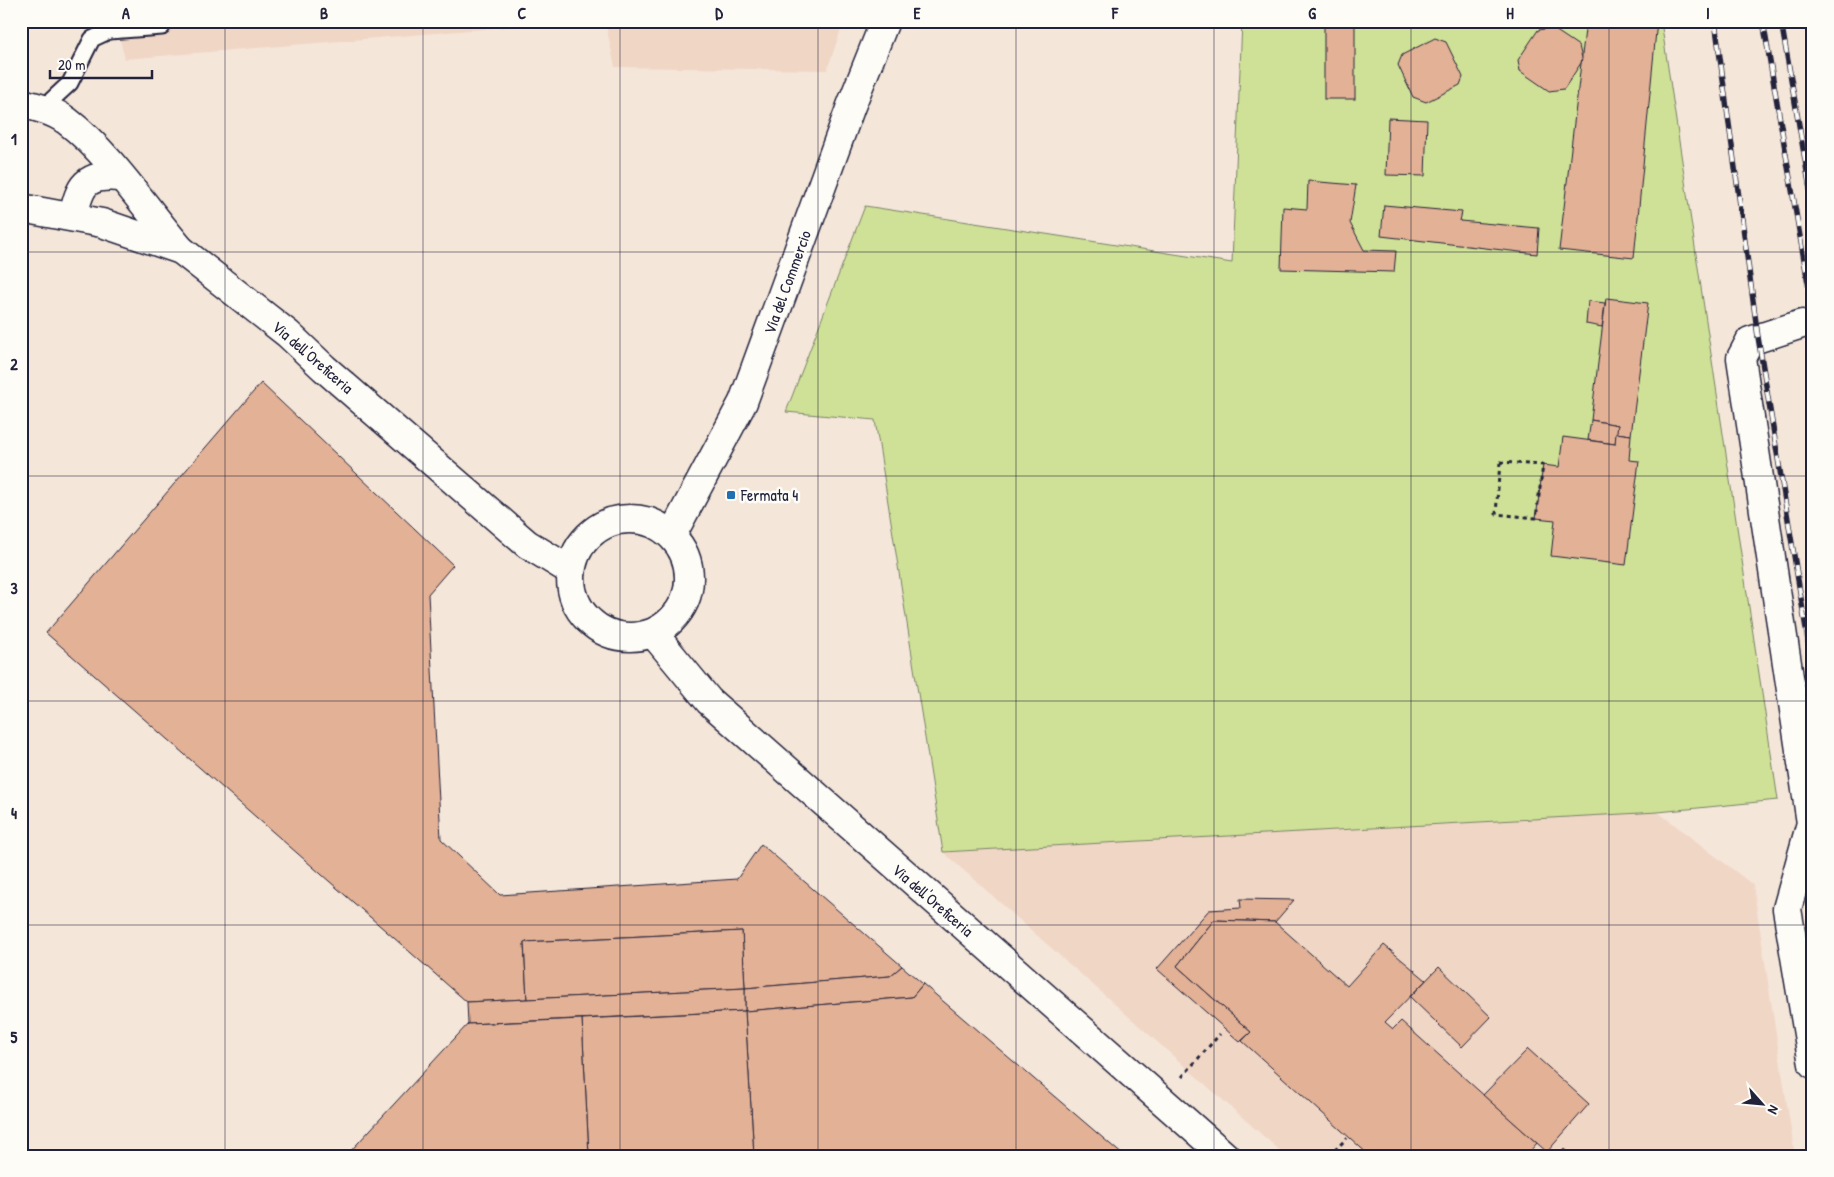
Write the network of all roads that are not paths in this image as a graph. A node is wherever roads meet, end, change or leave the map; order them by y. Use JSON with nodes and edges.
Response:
{"nodes":[{"id":1,"x":162,"y":21,"type":"edge"},
{"id":2,"x":885,"y":21,"type":"edge"},
{"id":3,"x":32,"y":106,"type":"edge"},
{"id":4,"x":120,"y":177,"type":"junction"},
{"id":5,"x":21,"y":208,"type":"edge"},
{"id":6,"x":73,"y":217,"type":"junction"},
{"id":7,"x":181,"y":250,"type":"junction"},
{"id":8,"x":1802,"y":324,"type":"dead end"},
{"id":9,"x":672,"y":535,"type":"junction"},
{"id":10,"x":571,"y":571,"type":"junction"},
{"id":11,"x":653,"y":632,"type":"junction"},
{"id":12,"x":1813,"y":1064,"type":"edge"},
{"id":13,"x":1225,"y":1156,"type":"edge"}],
"edges":[{"from":1,"to":3,"type":"lane"},
{"from":2,"to":9,"type":"street","name":"Via del Commercio"},
{"from":3,"to":4,"type":"street"},
{"from":4,"to":6,"type":"street"},
{"from":4,"to":7,"type":"street"},
{"from":5,"to":6,"type":"street","name":"Via dell'Oreficeria"},
{"from":6,"to":7,"type":"street","name":"Via dell'Oreficeria"},
{"from":7,"to":10,"type":"street","name":"Via dell'Oreficeria"},
{"from":8,"to":12,"type":"street"},
{"from":9,"to":10,"type":"street"},
{"from":9,"to":11,"type":"street"},
{"from":10,"to":11,"type":"street"},
{"from":11,"to":13,"type":"street","name":"Via dell'Oreficeria"}]}
